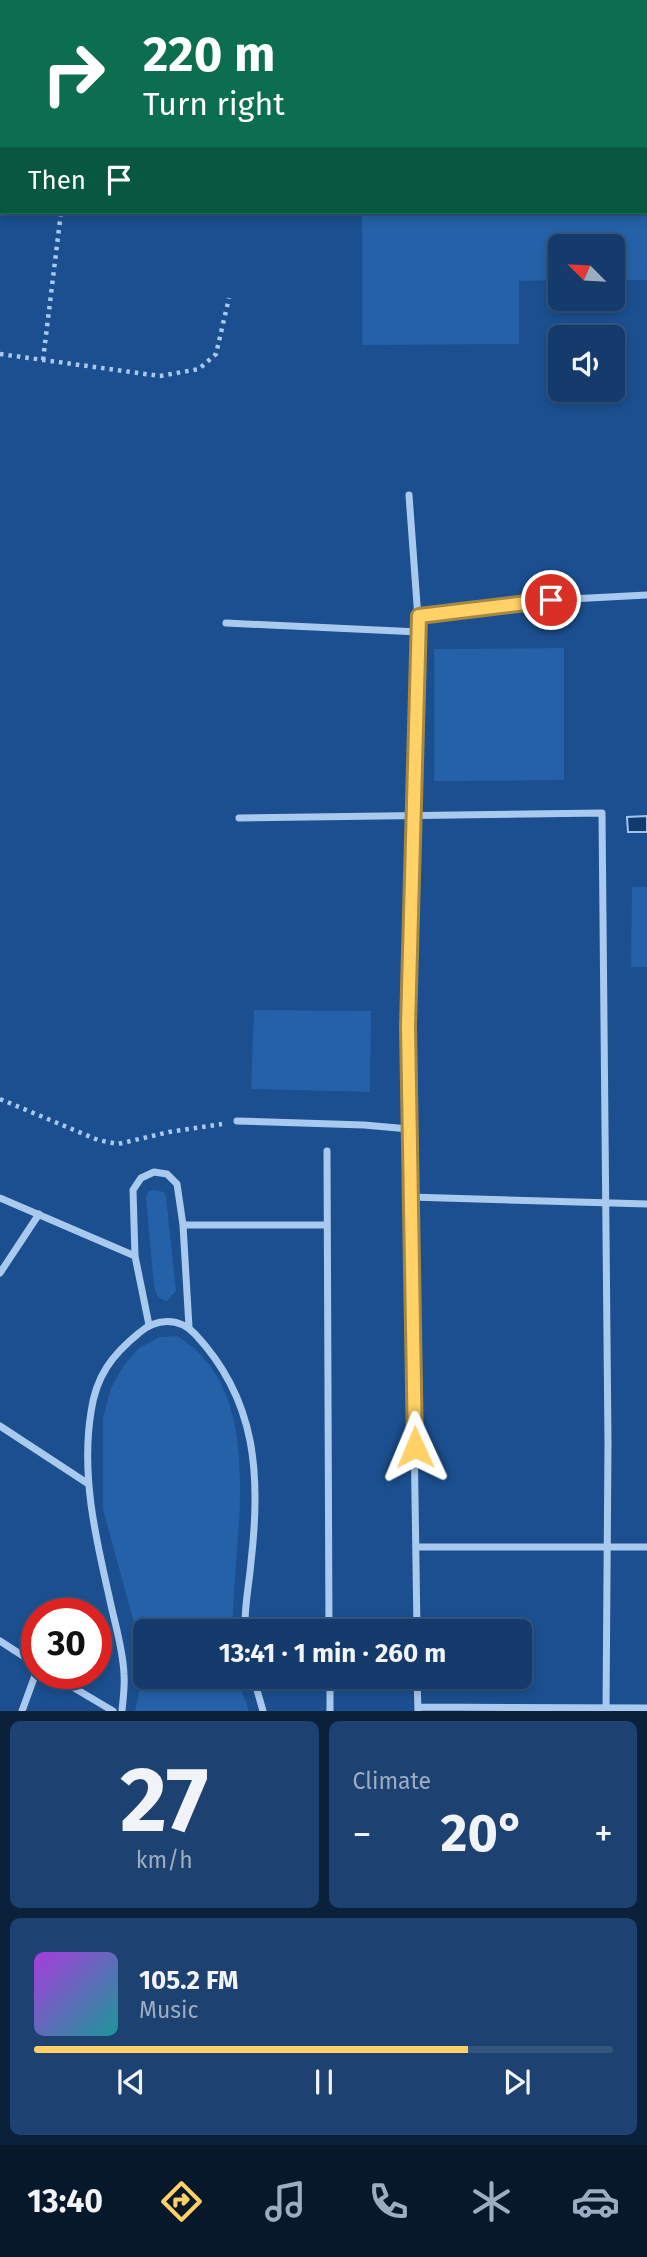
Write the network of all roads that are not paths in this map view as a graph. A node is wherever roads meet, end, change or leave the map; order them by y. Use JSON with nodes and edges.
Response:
{"nodes":[{"id":1,"x":409,"y":495,"type":"dead end"},
{"id":2,"x":647,"y":595,"type":"edge"},
{"id":3,"x":419,"y":616,"type":"junction"},
{"id":4,"x":226,"y":622,"type":"dead end"},
{"id":5,"x":419,"y":632,"type":"junction"},
{"id":6,"x":414,"y":817,"type":"junction"},
{"id":7,"x":239,"y":818,"type":"dead end"},
{"id":8,"x":237,"y":1122,"type":"road end"},
{"id":9,"x":409,"y":1129,"type":"junction"},
{"id":10,"x":327,"y":1151,"type":"dead end"},
{"id":11,"x":410,"y":1197,"type":"junction"},
{"id":12,"x":0,"y":1198,"type":"edge"},
{"id":13,"x":605,"y":1203,"type":"junction"},
{"id":14,"x":647,"y":1204,"type":"edge"},
{"id":15,"x":39,"y":1214,"type":"junction"},
{"id":16,"x":326,"y":1224,"type":"junction"},
{"id":17,"x":183,"y":1225,"type":"junction"},
{"id":18,"x":135,"y":1256,"type":"junction"},
{"id":19,"x":0,"y":1273,"type":"edge"},
{"id":20,"x":149,"y":1325,"type":"junction"},
{"id":21,"x":189,"y":1327,"type":"junction"},
{"id":22,"x":0,"y":1426,"type":"edge"},
{"id":23,"x":88,"y":1483,"type":"junction"},
{"id":24,"x":416,"y":1547,"type":"junction"},
{"id":25,"x":607,"y":1547,"type":"junction"},
{"id":26,"x":647,"y":1547,"type":"edge"},
{"id":27,"x":244,"y":1619,"type":"edge"},
{"id":28,"x":329,"y":1619,"type":"edge"},
{"id":29,"x":417,"y":1619,"type":"edge"},
{"id":30,"x":0,"y":1641,"type":"edge"},
{"id":31,"x":21,"y":1656,"type":"edge"},
{"id":32,"x":30,"y":1689,"type":"edge"},
{"id":33,"x":76,"y":1689,"type":"edge"},
{"id":34,"x":257,"y":1689,"type":"edge"},
{"id":35,"x":330,"y":1689,"type":"edge"},
{"id":36,"x":417,"y":1689,"type":"edge"},
{"id":37,"x":647,"y":1708,"type":"edge"},
{"id":38,"x":418,"y":1709,"type":"edge"},
{"id":39,"x":606,"y":1709,"type":"edge"},
{"id":40,"x":22,"y":1711,"type":"edge"},
{"id":41,"x":113,"y":1711,"type":"edge"},
{"id":42,"x":122,"y":1711,"type":"edge"},
{"id":43,"x":263,"y":1711,"type":"edge"},
{"id":44,"x":330,"y":1711,"type":"edge"}],
"edges":[{"from":1,"to":3,"type":"street"},
{"from":2,"to":3,"type":"street"},
{"from":3,"to":5,"type":"street"},
{"from":4,"to":5,"type":"street"},
{"from":5,"to":6,"type":"street"},
{"from":6,"to":7,"type":"street"},
{"from":6,"to":9,"type":"street"},
{"from":6,"to":13,"type":"street"},
{"from":8,"to":9,"type":"street"},
{"from":9,"to":11,"type":"street"},
{"from":10,"to":16,"type":"street"},
{"from":11,"to":13,"type":"street"},
{"from":11,"to":24,"type":"street"},
{"from":12,"to":15,"type":"street"},
{"from":13,"to":14,"type":"street"},
{"from":13,"to":25,"type":"street"},
{"from":15,"to":18,"type":"street"},
{"from":15,"to":19,"type":"street"},
{"from":16,"to":17,"type":"street"},
{"from":16,"to":28,"type":"street"},
{"from":17,"to":18,"type":"street"},
{"from":17,"to":21,"type":"street"},
{"from":18,"to":20,"type":"street"},
{"from":20,"to":21,"type":"street"},
{"from":20,"to":23,"type":"street"},
{"from":21,"to":27,"type":"street"},
{"from":22,"to":23,"type":"street"},
{"from":23,"to":42,"type":"street"},
{"from":24,"to":25,"type":"street"},
{"from":24,"to":29,"type":"street"},
{"from":25,"to":26,"type":"street"},
{"from":25,"to":39,"type":"street"},
{"from":30,"to":31,"type":"street"},
{"from":32,"to":40,"type":"street"},
{"from":33,"to":41,"type":"street"},
{"from":34,"to":43,"type":"street"},
{"from":35,"to":44,"type":"street"},
{"from":36,"to":38,"type":"street"},
{"from":37,"to":39,"type":"street"},
{"from":38,"to":39,"type":"street"}]}
